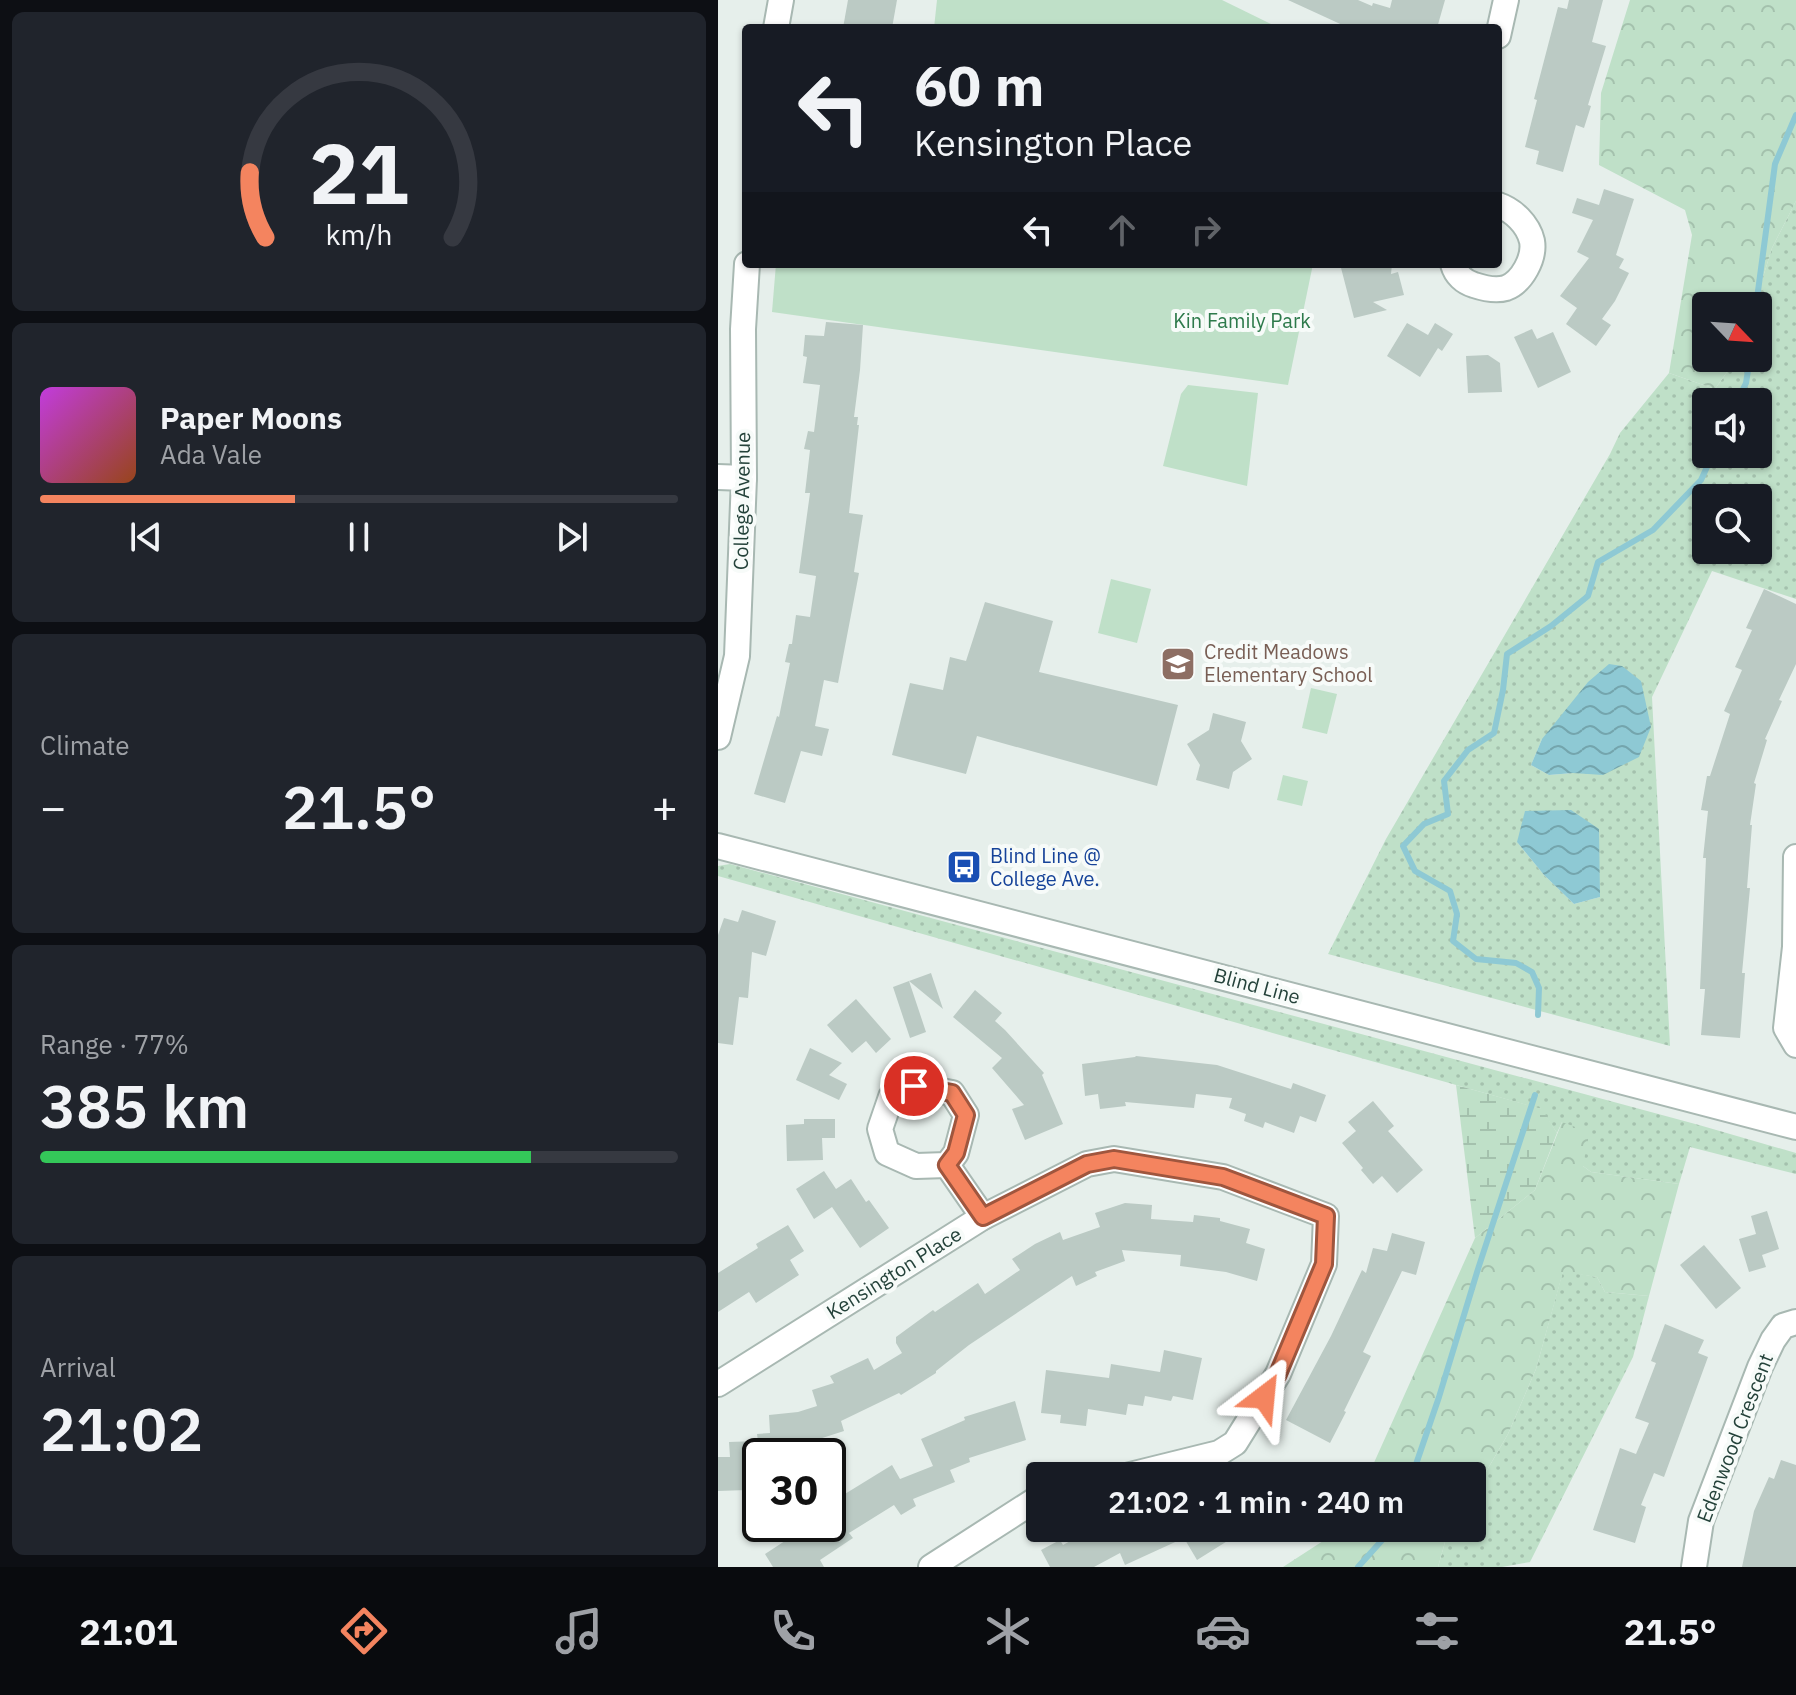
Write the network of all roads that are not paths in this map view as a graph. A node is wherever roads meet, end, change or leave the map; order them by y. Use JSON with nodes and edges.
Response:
{"nodes":[{"id":1,"x":781,"y":0,"type":"edge"},
{"id":2,"x":1506,"y":0,"type":"edge"},
{"id":3,"x":777,"y":24,"type":"edge"},
{"id":4,"x":1501,"y":24,"type":"edge"},
{"id":5,"x":1502,"y":207,"type":"edge"},
{"id":6,"x":747,"y":268,"type":"edge"},
{"id":7,"x":1454,"y":268,"type":"edge"},
{"id":8,"x":718,"y":477,"type":"edge"},
{"id":9,"x":744,"y":478,"type":"junction"},
{"id":10,"x":718,"y":737,"type":"edge"},
{"id":11,"x":718,"y":846,"type":"edge"},
{"id":12,"x":1796,"y":857,"type":"edge"},
{"id":13,"x":1796,"y":1045,"type":"edge"},
{"id":14,"x":1796,"y":1127,"type":"edge"},
{"id":15,"x":947,"y":1165,"type":"dead end"},
{"id":16,"x":983,"y":1217,"type":"junction"},
{"id":17,"x":1796,"y":1322,"type":"edge"},
{"id":18,"x":718,"y":1384,"type":"edge"},
{"id":19,"x":1183,"y":1462,"type":"edge"},
{"id":20,"x":1026,"y":1506,"type":"edge"},
{"id":21,"x":931,"y":1567,"type":"edge"},
{"id":22,"x":1694,"y":1567,"type":"edge"}],
"edges":[{"from":1,"to":3,"type":"street"},
{"from":2,"to":4,"type":"street"},
{"from":5,"to":7,"type":"street"},
{"from":6,"to":9,"type":"street","name":"College Avenue"},
{"from":8,"to":9,"type":"street"},
{"from":9,"to":10,"type":"street","name":"College Avenue"},
{"from":11,"to":14,"type":"street","name":"Blind Line"},
{"from":12,"to":13,"type":"street"},
{"from":15,"to":16,"type":"street"},
{"from":16,"to":18,"type":"street","name":"Kensington Place"},
{"from":16,"to":19,"type":"street","name":"Kensington Place"},
{"from":17,"to":22,"type":"street","name":"Edenwood Crescent"},
{"from":20,"to":21,"type":"street"}]}
